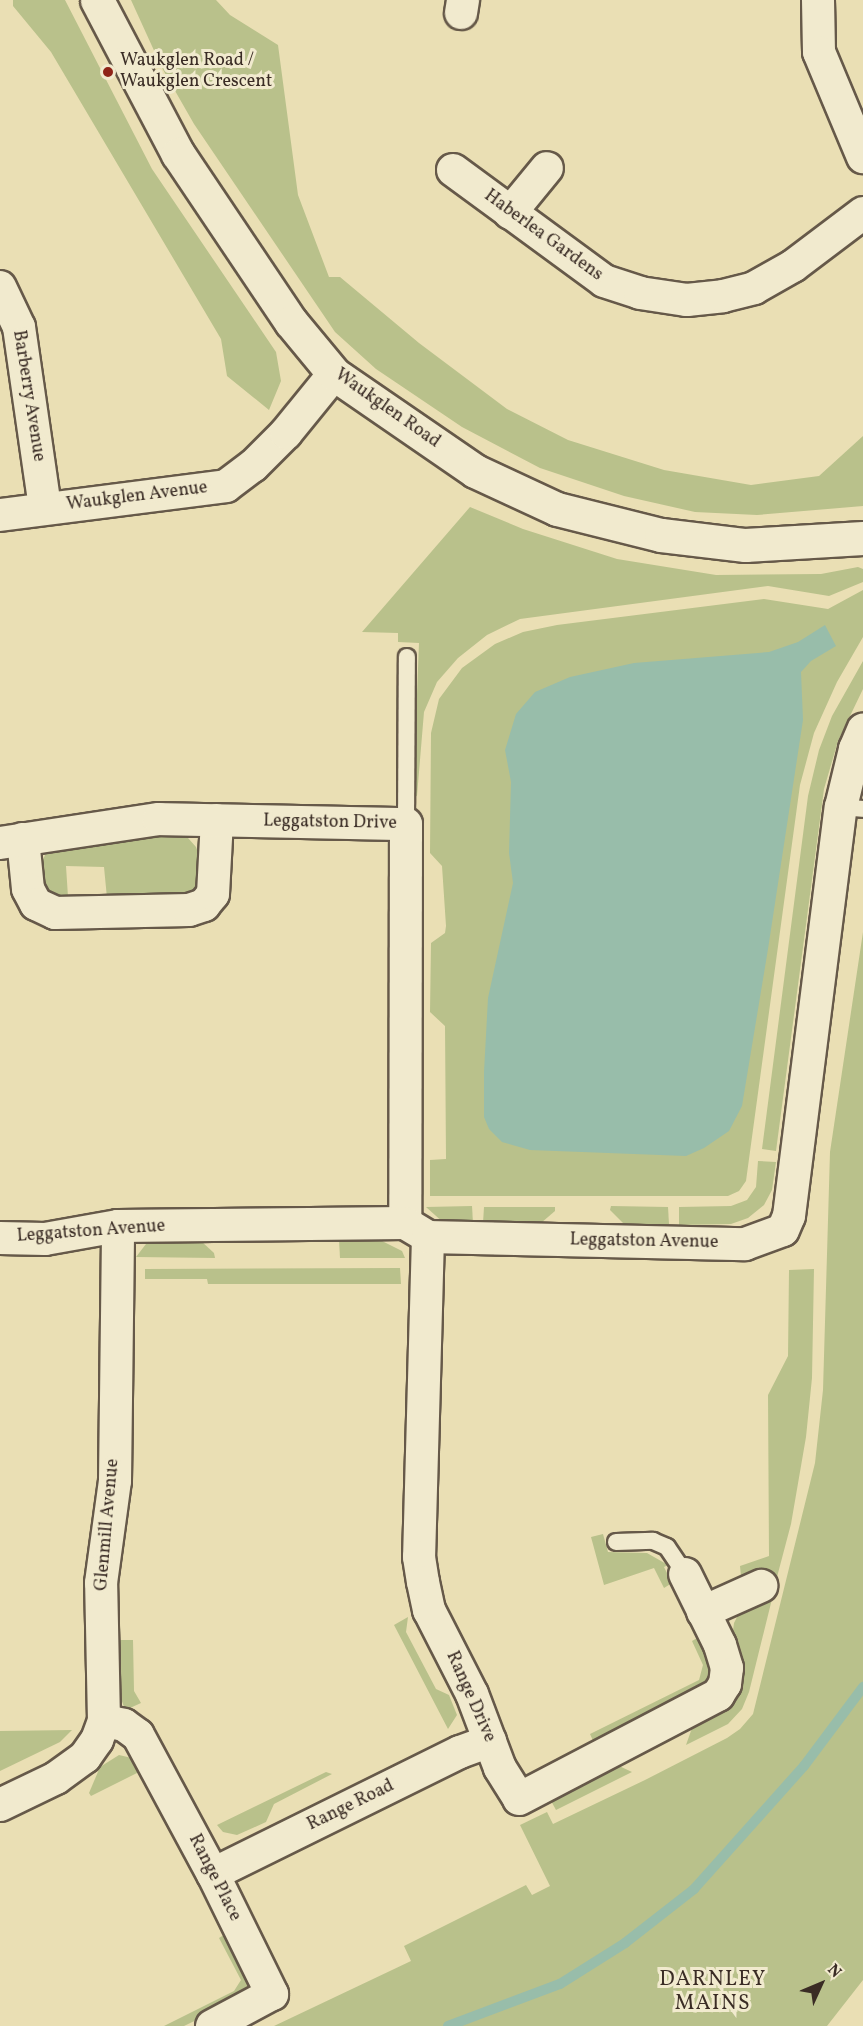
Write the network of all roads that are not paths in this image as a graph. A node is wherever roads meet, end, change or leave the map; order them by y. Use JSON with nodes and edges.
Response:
{"nodes":[{"id":1,"x":97,"y":0,"type":"edge"},
{"id":2,"x":818,"y":0,"type":"edge"},
{"id":3,"x":863,"y":157,"type":"edge"},
{"id":4,"x":547,"y":168,"type":"dead end"},
{"id":5,"x":453,"y":170,"type":"dead end"},
{"id":6,"x":510,"y":213,"type":"junction"},
{"id":7,"x":863,"y":213,"type":"edge"},
{"id":8,"x":0,"y":287,"type":"edge"},
{"id":9,"x":334,"y":374,"type":"junction"},
{"id":10,"x":45,"y":508,"type":"junction"},
{"id":11,"x":0,"y":515,"type":"edge"},
{"id":12,"x":863,"y":538,"type":"edge"},
{"id":13,"x":407,"y":657,"type":"dead end"},
{"id":14,"x":863,"y":730,"type":"edge"},
{"id":15,"x":852,"y":808,"type":"edge"},
{"id":16,"x":217,"y":820,"type":"junction"},
{"id":17,"x":406,"y":824,"type":"junction"},
{"id":18,"x":12,"y":841,"type":"edge"},
{"id":19,"x":118,"y":1226,"type":"junction"},
{"id":20,"x":416,"y":1230,"type":"junction"},
{"id":21,"x":0,"y":1239,"type":"edge"},
{"id":22,"x":616,"y":1542,"type":"dead end"},
{"id":23,"x":685,"y":1574,"type":"joint"},
{"id":24,"x":761,"y":1586,"type":"dead end"},
{"id":25,"x":703,"y":1611,"type":"junction"},
{"id":26,"x":104,"y":1721,"type":"junction"},
{"id":27,"x":490,"y":1741,"type":"junction"},
{"id":28,"x":0,"y":1805,"type":"edge"},
{"id":29,"x":213,"y":1874,"type":"junction"},
{"id":30,"x":212,"y":2026,"type":"edge"}],
"edges":[{"from":1,"to":9,"type":"street","name":"Waukglen Road"},
{"from":2,"to":3,"type":"street"},
{"from":4,"to":6,"type":"street"},
{"from":5,"to":6,"type":"street","name":"Haberlea Gardens"},
{"from":6,"to":7,"type":"street","name":"Haberlea Gardens"},
{"from":8,"to":10,"type":"street","name":"Barberry Avenue"},
{"from":9,"to":10,"type":"street","name":"Waukglen Avenue"},
{"from":9,"to":12,"type":"street","name":"Waukglen Road"},
{"from":10,"to":11,"type":"street","name":"Waukglen Avenue"},
{"from":13,"to":17,"type":"lane"},
{"from":14,"to":15,"type":"street","name":"Leggatston Avenue"},
{"from":15,"to":20,"type":"street","name":"Leggatston Avenue"},
{"from":16,"to":17,"type":"street","name":"Leggatston Drive"},
{"from":16,"to":18,"type":"street","name":"Leggatston Drive"},
{"from":16,"to":18,"type":"street"},
{"from":17,"to":20,"type":"street","name":"Leggatston Drive"},
{"from":19,"to":20,"type":"street","name":"Leggatston Avenue"},
{"from":19,"to":21,"type":"street","name":"Leggatston Avenue"},
{"from":19,"to":26,"type":"street","name":"Glenmill Avenue"},
{"from":20,"to":27,"type":"street","name":"Range Drive"},
{"from":22,"to":23,"type":"lane"},
{"from":23,"to":25,"type":"street","name":"Range Drive"},
{"from":24,"to":25,"type":"street"},
{"from":25,"to":27,"type":"street","name":"Range Drive"},
{"from":26,"to":28,"type":"street","name":"Glenmill Avenue"},
{"from":26,"to":29,"type":"street","name":"Range Place"},
{"from":27,"to":29,"type":"street","name":"Range Road"},
{"from":29,"to":30,"type":"street","name":"Range Place"}]}
